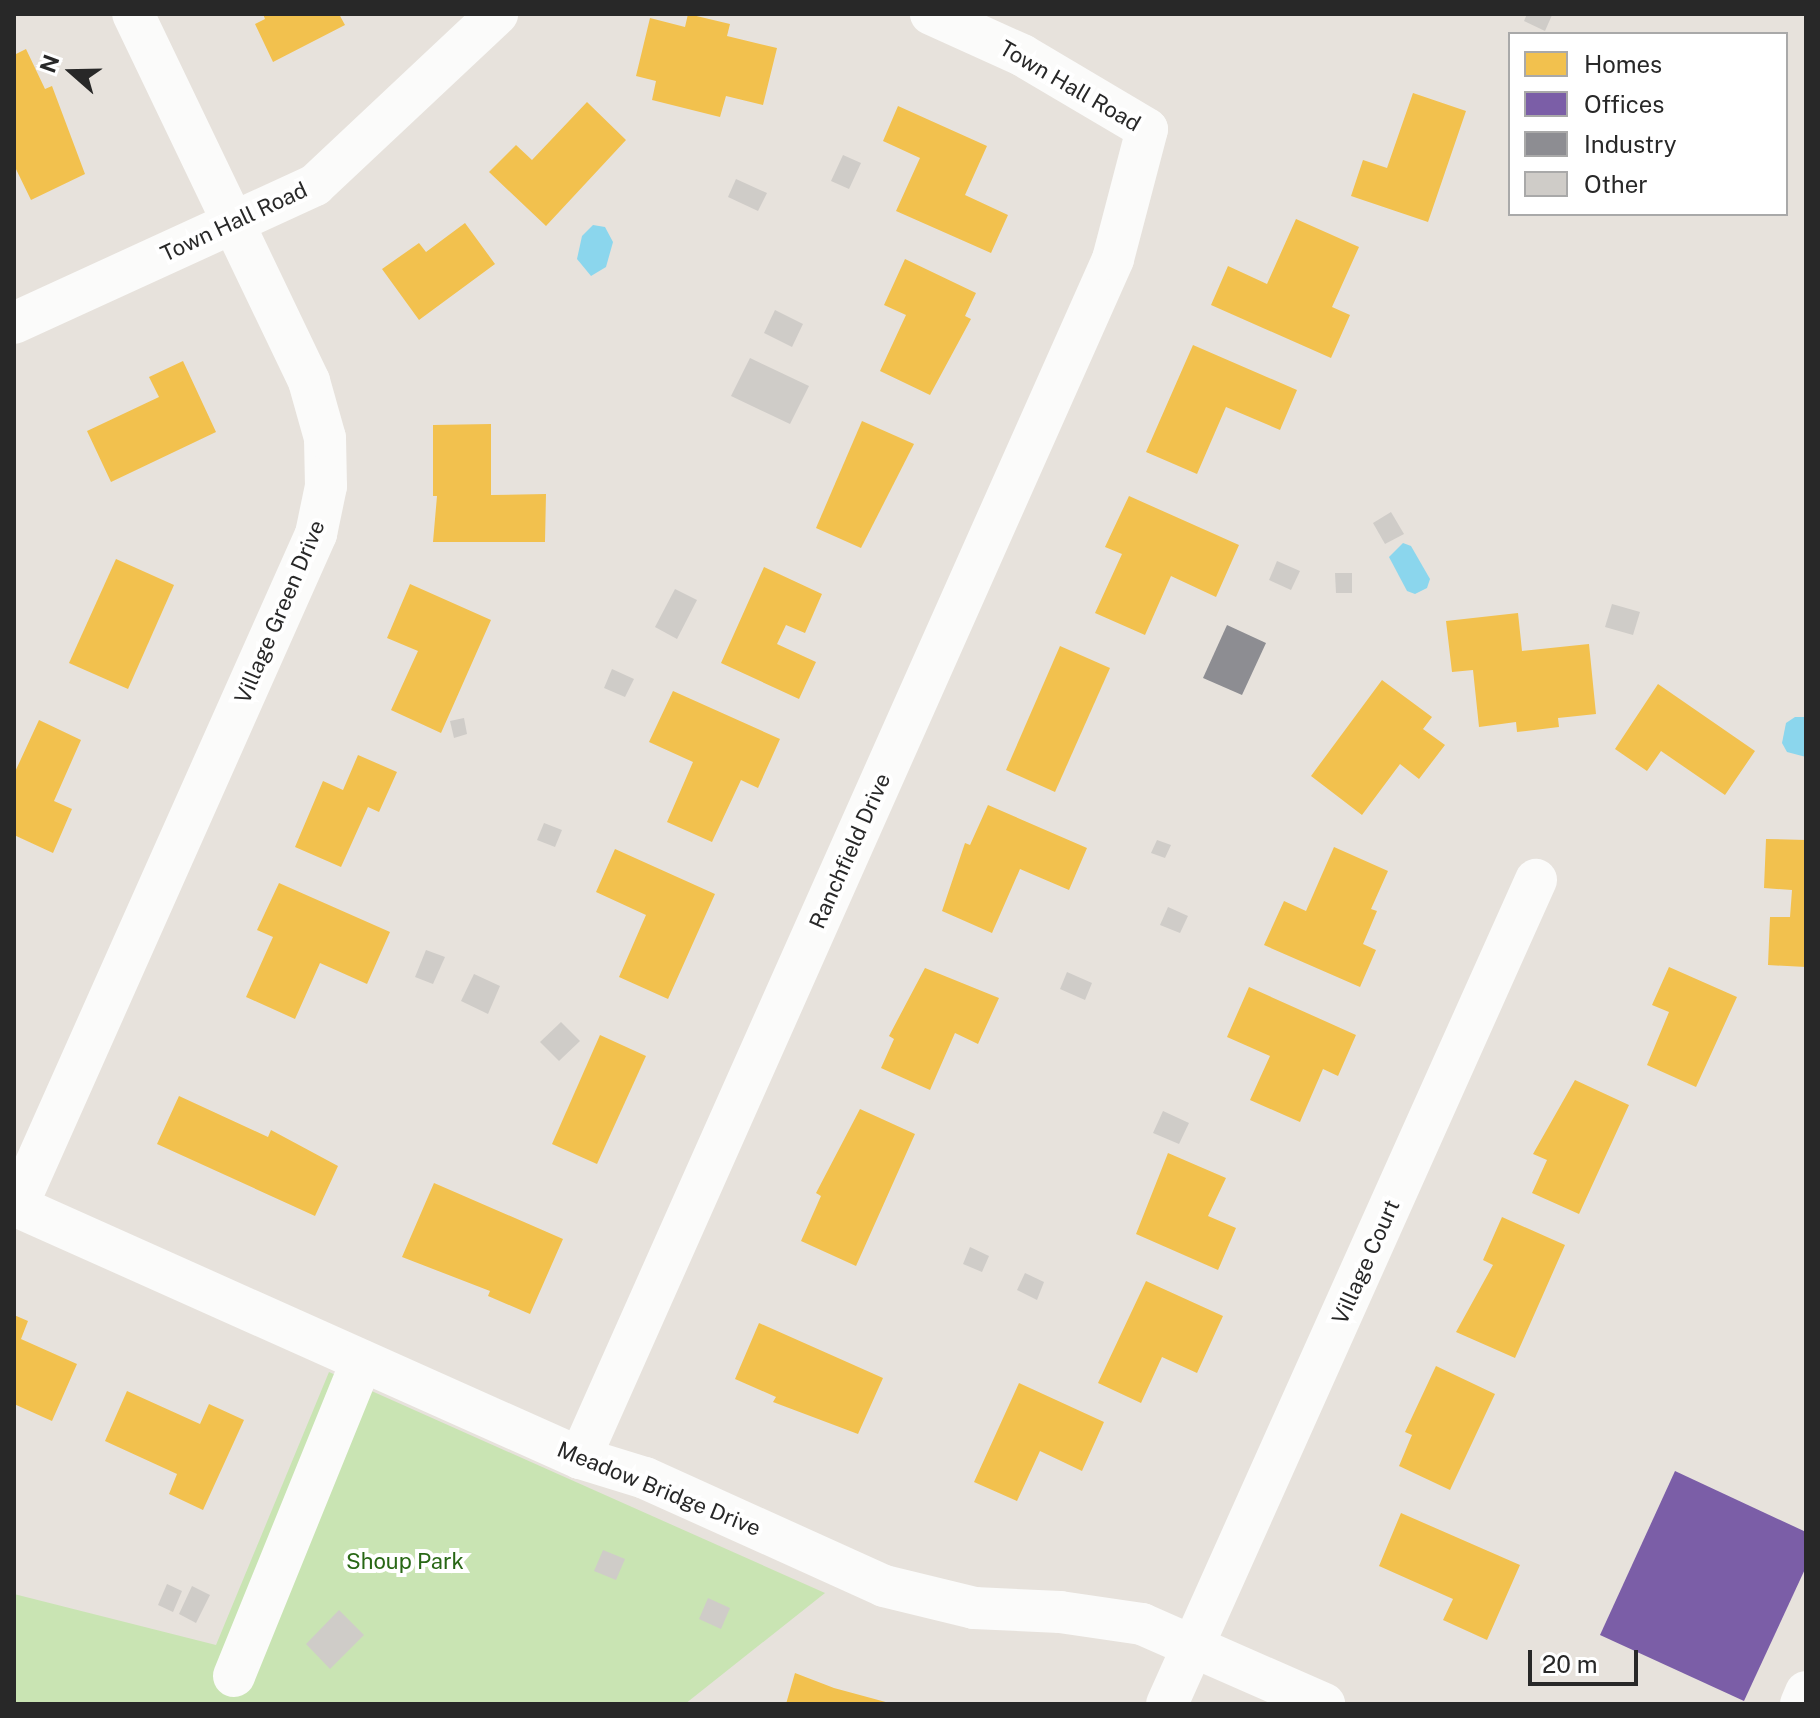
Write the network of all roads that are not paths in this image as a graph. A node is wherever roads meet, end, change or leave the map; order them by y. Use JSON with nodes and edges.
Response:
{"nodes":[{"id":1,"x":133,"y":14,"type":"edge"},
{"id":2,"x":497,"y":14,"type":"edge"},
{"id":3,"x":931,"y":14,"type":"edge"},
{"id":4,"x":232,"y":224,"type":"junction"},
{"id":5,"x":1118,"y":243,"type":"joint"},
{"id":6,"x":14,"y":323,"type":"edge"},
{"id":7,"x":1536,"y":880,"type":"dead end"},
{"id":8,"x":16,"y":1206,"type":"edge"},
{"id":9,"x":362,"y":1361,"type":"junction"},
{"id":10,"x":580,"y":1458,"type":"junction"},
{"id":11,"x":1195,"y":1645,"type":"junction"},
{"id":12,"x":234,"y":1676,"type":"dead end"},
{"id":13,"x":1806,"y":1692,"type":"edge"},
{"id":14,"x":1167,"y":1704,"type":"edge"},
{"id":15,"x":1324,"y":1704,"type":"edge"},
{"id":16,"x":1801,"y":1704,"type":"edge"}],
"edges":[{"from":1,"to":4,"type":"street","name":"Village Green Drive"},
{"from":2,"to":4,"type":"street","name":"Town Hall Road"},
{"from":3,"to":5,"type":"street","name":"Town Hall Road"},
{"from":4,"to":6,"type":"street","name":"Town Hall Road"},
{"from":4,"to":8,"type":"street","name":"Village Green Drive"},
{"from":5,"to":10,"type":"street","name":"Ranchfield Drive"},
{"from":7,"to":11,"type":"street","name":"Village Court"},
{"from":8,"to":9,"type":"street","name":"Meadow Bridge Drive"},
{"from":9,"to":10,"type":"street","name":"Meadow Bridge Drive"},
{"from":9,"to":12,"type":"street"},
{"from":10,"to":11,"type":"street","name":"Meadow Bridge Drive"},
{"from":11,"to":14,"type":"street","name":"Village Court"},
{"from":11,"to":15,"type":"street","name":"Meadow Bridge Drive"},
{"from":13,"to":16,"type":"street"}]}
